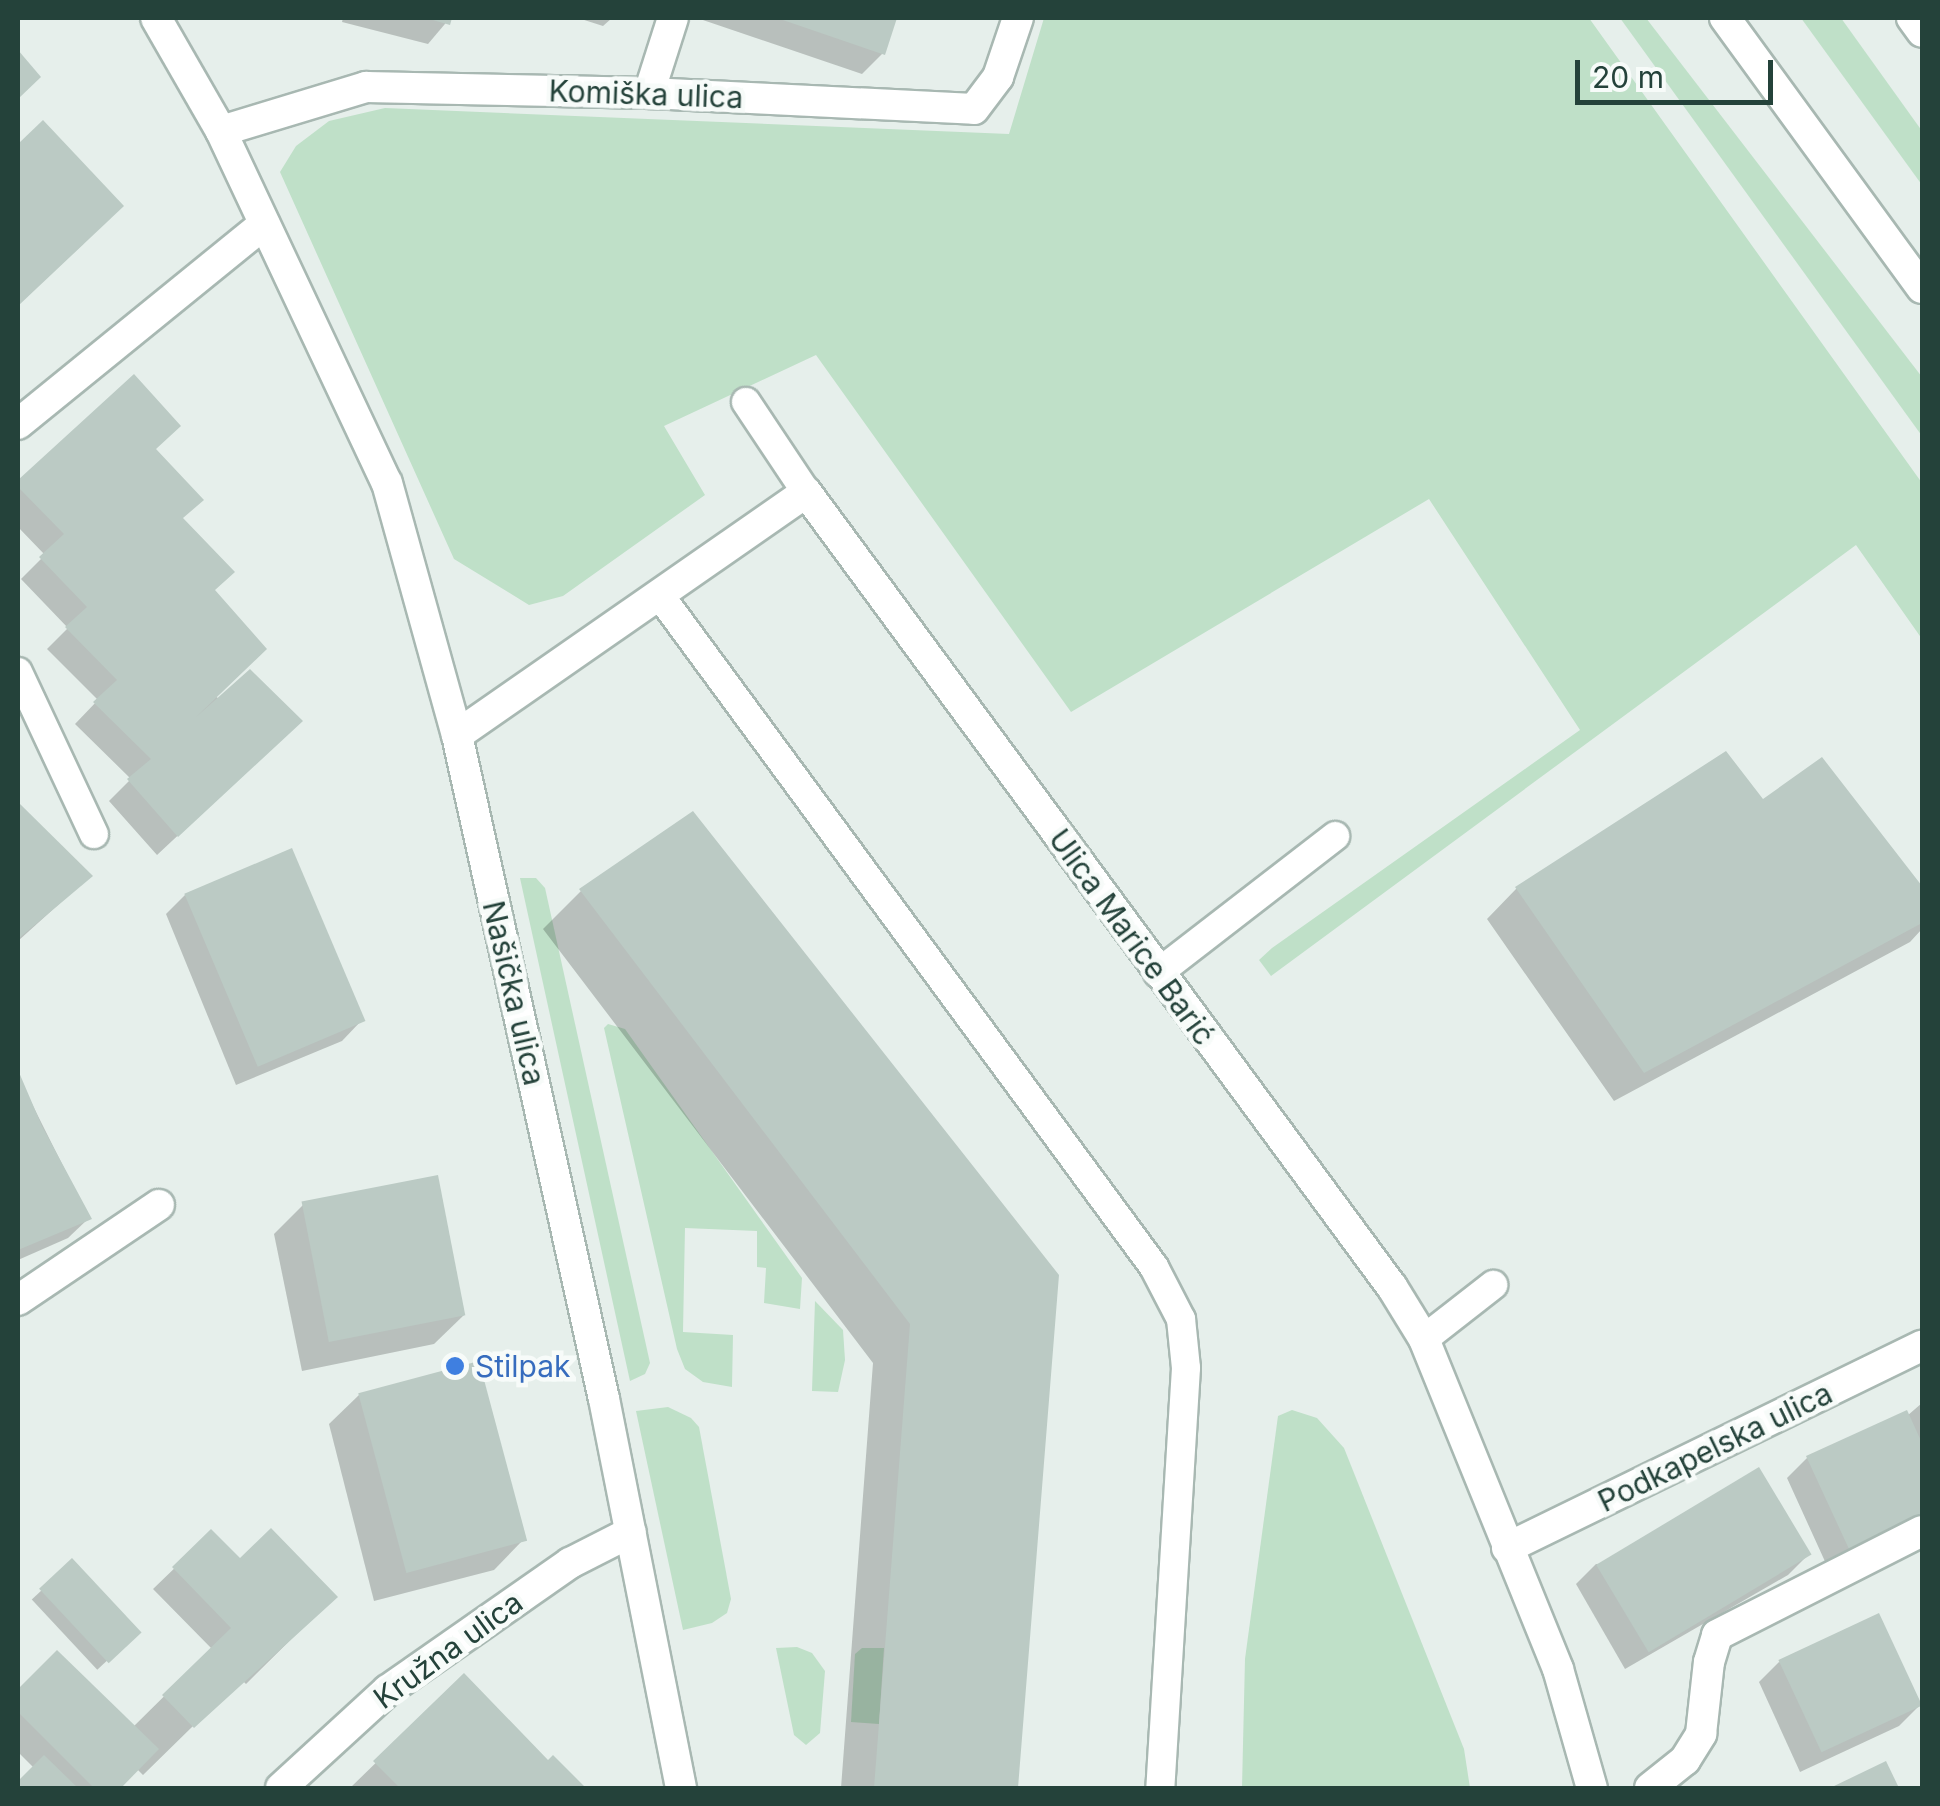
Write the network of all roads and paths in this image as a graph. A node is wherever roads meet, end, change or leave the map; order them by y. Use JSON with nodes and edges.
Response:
{"nodes":[{"id":1,"x":156,"y":18,"type":"edge"},
{"id":2,"x":674,"y":18,"type":"edge"},
{"id":3,"x":1018,"y":18,"type":"edge"},
{"id":4,"x":1725,"y":18,"type":"edge"},
{"id":5,"x":1912,"y":18,"type":"edge"},
{"id":6,"x":1922,"y":32,"type":"edge"},
{"id":7,"x":649,"y":93,"type":"junction"},
{"id":8,"x":221,"y":131,"type":"junction"},
{"id":9,"x":264,"y":224,"type":"junction"},
{"id":10,"x":1922,"y":288,"type":"edge"},
{"id":11,"x":746,"y":402,"type":"dead end"},
{"id":12,"x":18,"y":424,"type":"edge"},
{"id":13,"x":806,"y":492,"type":"junction"},
{"id":14,"x":662,"y":597,"type":"junction"},
{"id":15,"x":18,"y":672,"type":"edge"},
{"id":16,"x":456,"y":735,"type":"junction"},
{"id":17,"x":94,"y":834,"type":"dead end"},
{"id":18,"x":1336,"y":836,"type":"dead end"},
{"id":19,"x":1158,"y":973,"type":"junction"},
{"id":20,"x":158,"y":1205,"type":"dead end"},
{"id":21,"x":1493,"y":1285,"type":"dead end"},
{"id":22,"x":18,"y":1300,"type":"edge"},
{"id":23,"x":1424,"y":1339,"type":"junction"},
{"id":24,"x":1922,"y":1346,"type":"edge"},
{"id":25,"x":1922,"y":1531,"type":"edge"},
{"id":26,"x":631,"y":1532,"type":"junction"},
{"id":27,"x":1507,"y":1548,"type":"junction"},
{"id":28,"x":281,"y":1788,"type":"edge"},
{"id":29,"x":681,"y":1788,"type":"edge"},
{"id":30,"x":1160,"y":1788,"type":"edge"},
{"id":31,"x":1592,"y":1788,"type":"edge"},
{"id":32,"x":1650,"y":1788,"type":"edge"}],
"edges":[{"from":1,"to":8,"type":"street","name":"Našička ulica"},
{"from":2,"to":7,"type":"street"},
{"from":3,"to":7,"type":"street","name":"Komiška ulica"},
{"from":4,"to":10,"type":"street"},
{"from":5,"to":6,"type":"street"},
{"from":7,"to":8,"type":"street","name":"Komiška ulica"},
{"from":8,"to":9,"type":"street","name":"Našička ulica"},
{"from":9,"to":12,"type":"street"},
{"from":9,"to":16,"type":"street","name":"Našička ulica"},
{"from":11,"to":13,"type":"lane"},
{"from":13,"to":14,"type":"street"},
{"from":13,"to":19,"type":"street","name":"Ulica Marice Barić"},
{"from":14,"to":16,"type":"street"},
{"from":14,"to":30,"type":"lane"},
{"from":15,"to":17,"type":"lane"},
{"from":16,"to":26,"type":"street","name":"Našička ulica"},
{"from":18,"to":19,"type":"lane"},
{"from":19,"to":23,"type":"street","name":"Ulica Marice Barić"},
{"from":20,"to":22,"type":"street"},
{"from":21,"to":23,"type":"lane"},
{"from":23,"to":27,"type":"street","name":"Ulica Marice Barić"},
{"from":24,"to":27,"type":"street","name":"Podkapelska ulica"},
{"from":25,"to":32,"type":"street"},
{"from":26,"to":28,"type":"street","name":"Kružna ulica"},
{"from":26,"to":29,"type":"street","name":"Našička ulica"},
{"from":27,"to":31,"type":"street","name":"Ulica Marice Barić"}]}
